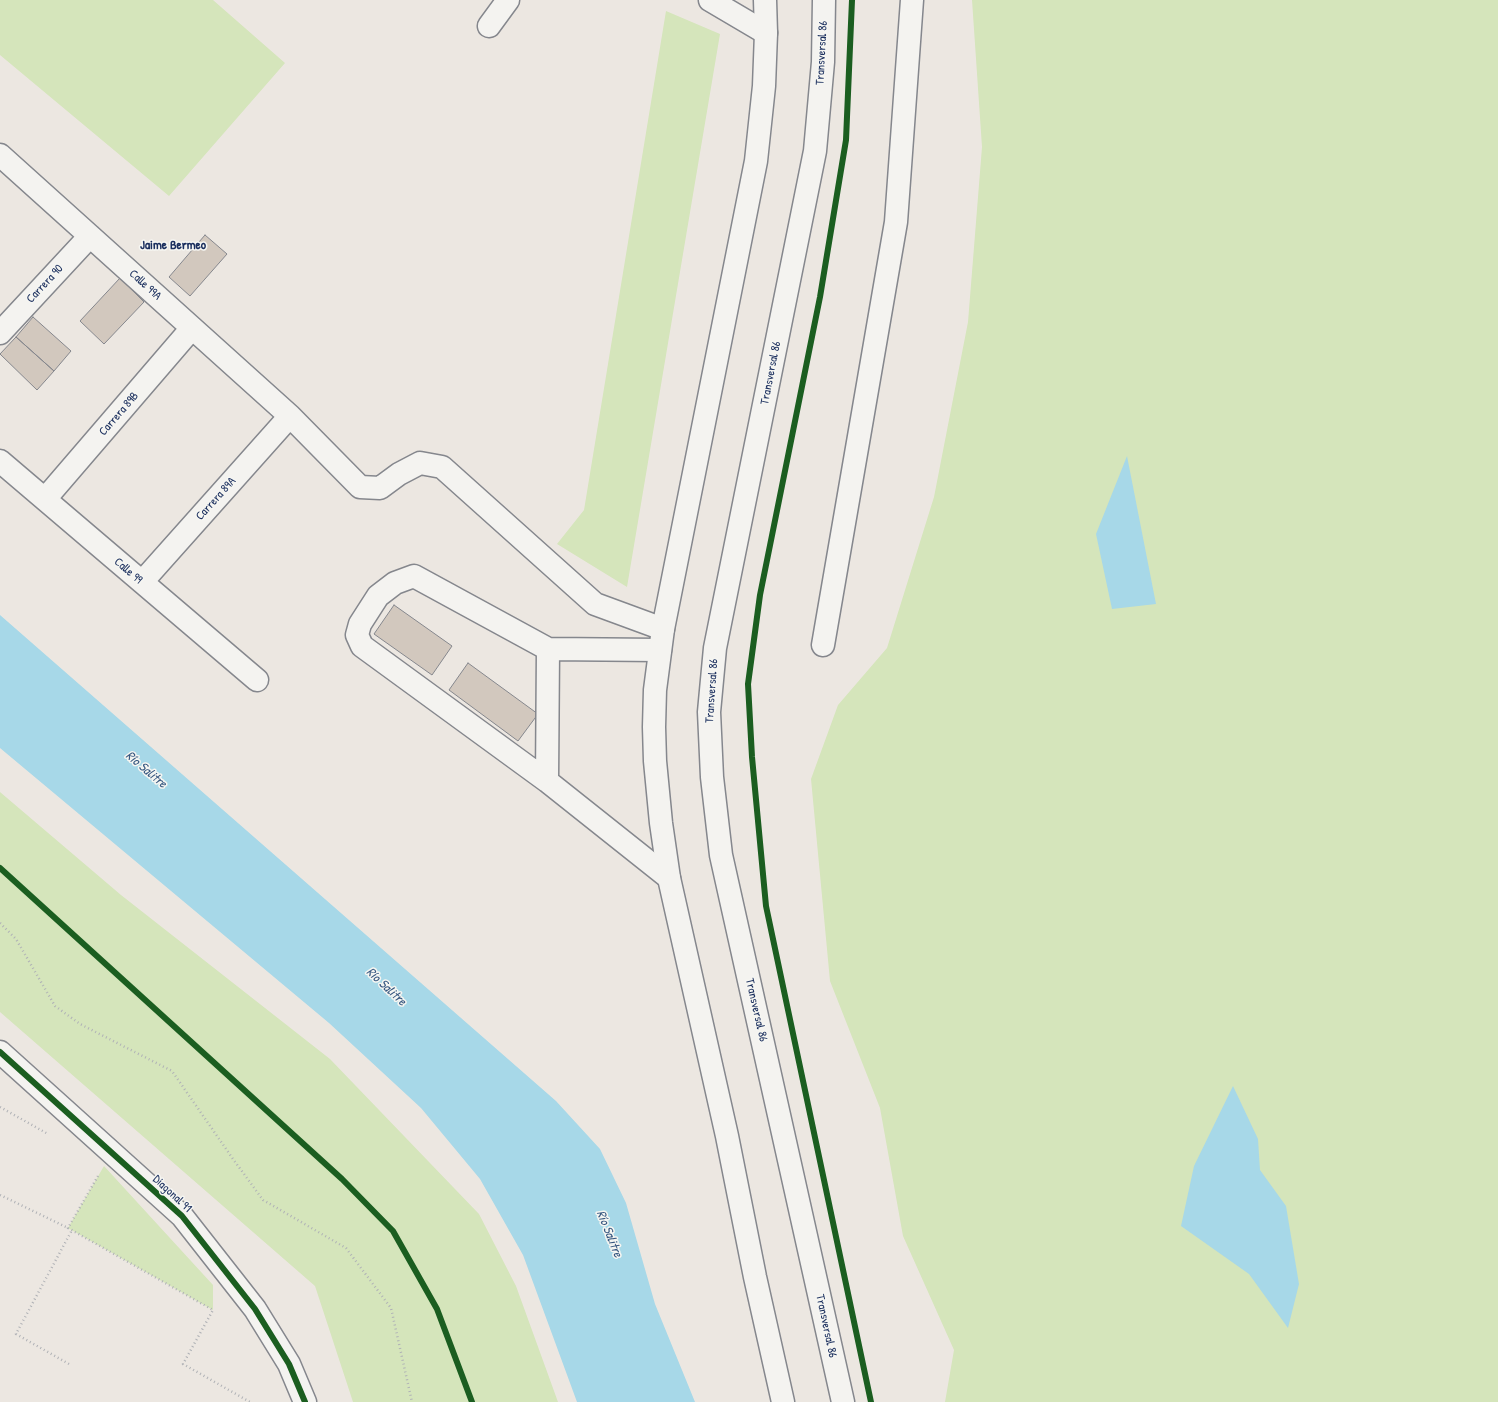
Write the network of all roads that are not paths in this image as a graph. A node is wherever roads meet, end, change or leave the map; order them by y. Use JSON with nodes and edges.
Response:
{"nodes":[{"id":1,"x":508,"y":0,"type":"edge"},
{"id":2,"x":710,"y":0,"type":"edge"},
{"id":3,"x":765,"y":0,"type":"edge"},
{"id":4,"x":824,"y":0,"type":"edge"},
{"id":5,"x":912,"y":0,"type":"edge"},
{"id":6,"x":489,"y":26,"type":"dead end"},
{"id":7,"x":766,"y":33,"type":"junction"},
{"id":8,"x":0,"y":155,"type":"edge"},
{"id":9,"x":90,"y":236,"type":"junction"},
{"id":10,"x":192,"y":328,"type":"junction"},
{"id":11,"x":0,"y":333,"type":"edge"},
{"id":12,"x":290,"y":416,"type":"junction"},
{"id":13,"x":0,"y":461,"type":"edge"},
{"id":14,"x":45,"y":499,"type":"junction"},
{"id":15,"x":142,"y":582,"type":"junction"},
{"id":16,"x":662,"y":639,"type":"junction"},
{"id":17,"x":823,"y":645,"type":"dead end"},
{"id":18,"x":548,"y":649,"type":"junction"},
{"id":19,"x":257,"y":680,"type":"dead end"},
{"id":20,"x":547,"y":781,"type":"junction"},
{"id":21,"x":669,"y":878,"type":"junction"},
{"id":22,"x":0,"y":1052,"type":"edge"},
{"id":23,"x":305,"y":1402,"type":"edge"},
{"id":24,"x":783,"y":1402,"type":"edge"},
{"id":25,"x":843,"y":1402,"type":"edge"}],
"edges":[{"from":1,"to":6,"type":"main road"},
{"from":2,"to":7,"type":"main road"},
{"from":3,"to":7,"type":"main road"},
{"from":4,"to":25,"type":"main road","name":"Transversal 86"},
{"from":5,"to":17,"type":"main road"},
{"from":7,"to":16,"type":"main road"},
{"from":8,"to":9,"type":"main road","name":"Calle 99A"},
{"from":9,"to":10,"type":"main road","name":"Calle 99A"},
{"from":9,"to":11,"type":"main road","name":"Carrera 90"},
{"from":10,"to":12,"type":"main road","name":"Calle 99A"},
{"from":10,"to":14,"type":"main road","name":"Carrera 89B"},
{"from":12,"to":15,"type":"main road","name":"Carrera 89A"},
{"from":12,"to":16,"type":"main road","name":"Calle 99A"},
{"from":13,"to":14,"type":"main road","name":"Calle 99"},
{"from":14,"to":15,"type":"main road","name":"Calle 99"},
{"from":15,"to":19,"type":"main road","name":"Calle 99"},
{"from":16,"to":18,"type":"main road"},
{"from":16,"to":21,"type":"main road"},
{"from":18,"to":20,"type":"main road"},
{"from":18,"to":20,"type":"main road"},
{"from":20,"to":21,"type":"main road"},
{"from":21,"to":24,"type":"main road"},
{"from":22,"to":23,"type":"main road","name":"Diagonal 91"}]}
